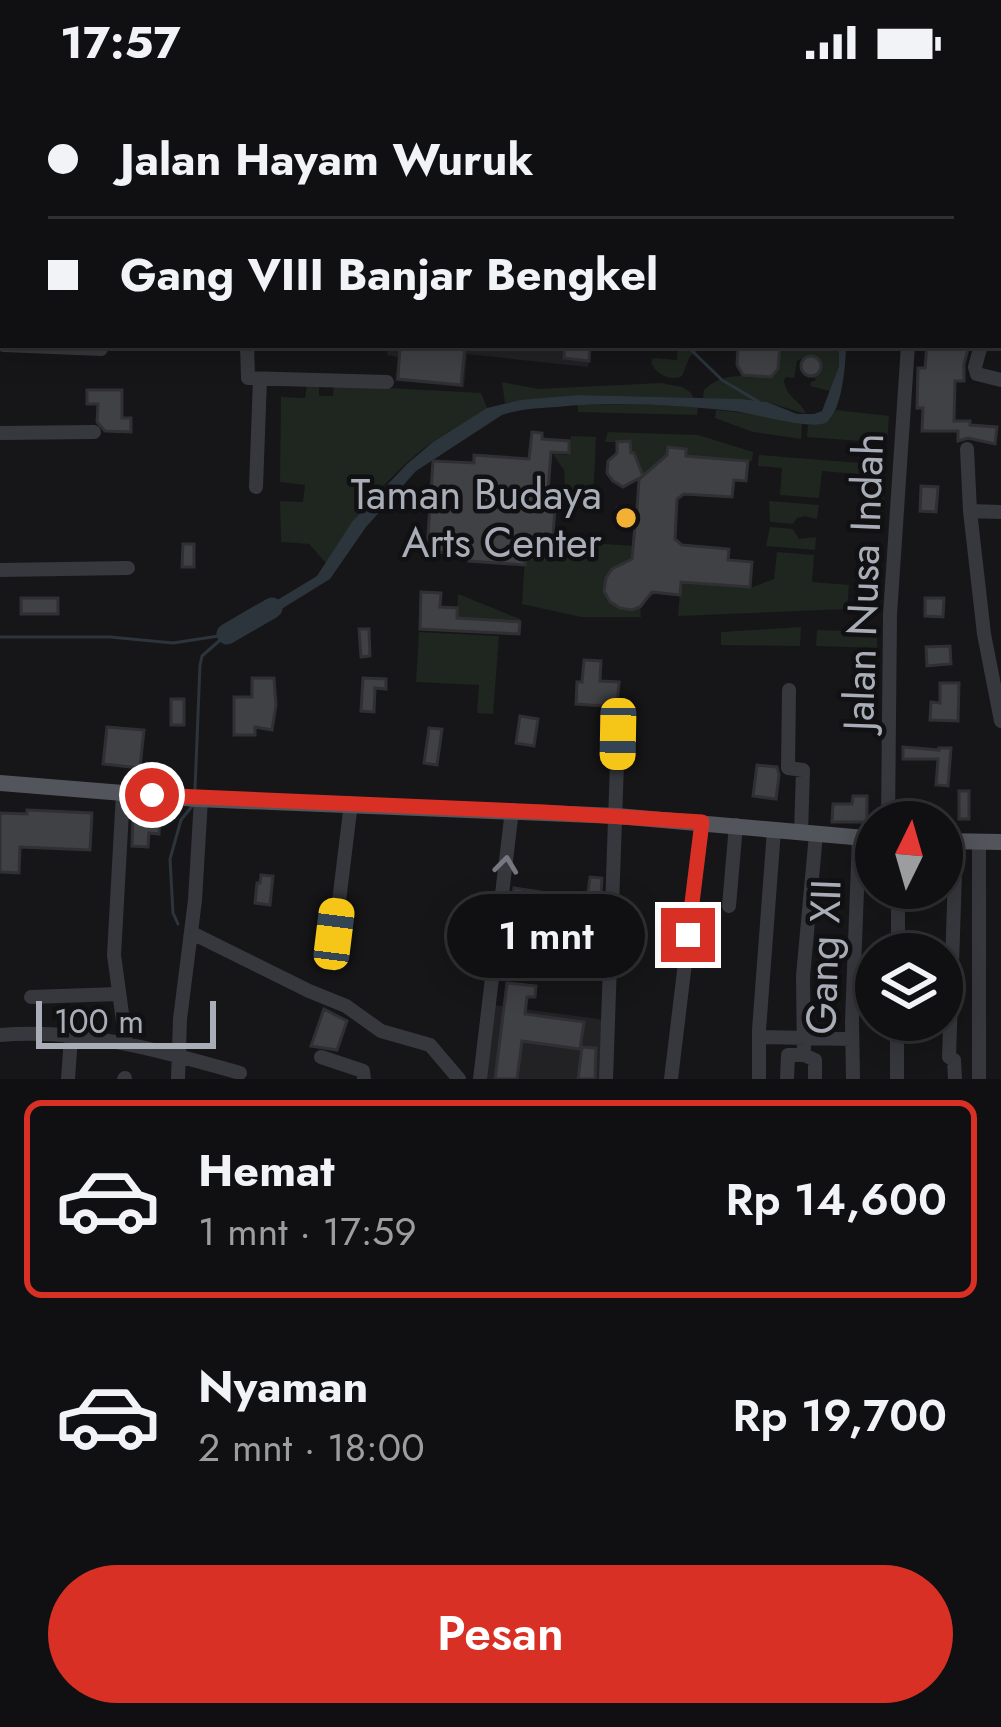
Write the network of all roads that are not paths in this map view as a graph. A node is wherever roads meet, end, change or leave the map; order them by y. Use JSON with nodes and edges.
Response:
{"nodes":[{"id":1,"x":76,"y":348,"type":"edge"},
{"id":2,"x":248,"y":348,"type":"edge"},
{"id":3,"x":908,"y":348,"type":"edge"},
{"id":4,"x":980,"y":348,"type":"edge"},
{"id":5,"x":101,"y":349,"type":"dead end"},
{"id":6,"x":260,"y":379,"type":"junction"},
{"id":7,"x":1001,"y":380,"type":"edge"},
{"id":8,"x":387,"y":382,"type":"dead end"},
{"id":9,"x":94,"y":432,"type":"dead end"},
{"id":10,"x":0,"y":433,"type":"edge"},
{"id":11,"x":967,"y":449,"type":"dead end"},
{"id":12,"x":256,"y":488,"type":"dead end"},
{"id":13,"x":970,"y":511,"type":"junction"},
{"id":14,"x":1001,"y":512,"type":"edge"},
{"id":15,"x":128,"y":568,"type":"dead end"},
{"id":16,"x":0,"y":570,"type":"edge"},
{"id":17,"x":789,"y":690,"type":"dead end"},
{"id":18,"x":1001,"y":721,"type":"edge"},
{"id":19,"x":618,"y":734,"type":"dead end"},
{"id":20,"x":0,"y":784,"type":"edge"},
{"id":21,"x":123,"y":793,"type":"junction"},
{"id":22,"x":193,"y":798,"type":"junction"},
{"id":23,"x":888,"y":801,"type":"edge"},
{"id":24,"x":351,"y":803,"type":"junction"},
{"id":25,"x":512,"y":810,"type":"junction"},
{"id":26,"x":617,"y":816,"type":"junction"},
{"id":27,"x":702,"y":822,"type":"junction"},
{"id":28,"x":736,"y":826,"type":"junction"},
{"id":29,"x":774,"y":830,"type":"junction"},
{"id":30,"x":809,"y":833,"type":"junction"},
{"id":31,"x":855,"y":837,"type":"edge"},
{"id":32,"x":963,"y":842,"type":"edge"},
{"id":33,"x":979,"y":842,"type":"junction"},
{"id":34,"x":1001,"y":842,"type":"edge"},
{"id":35,"x":730,"y":906,"type":"dead end"},
{"id":36,"x":862,"y":909,"type":"edge"},
{"id":37,"x":949,"y":909,"type":"edge"},
{"id":38,"x":334,"y":934,"type":"dead end"},
{"id":39,"x":192,"y":935,"type":"junction"},
{"id":40,"x":118,"y":994,"type":"junction"},
{"id":41,"x":31,"y":997,"type":"dead end"},
{"id":42,"x":0,"y":1035,"type":"edge"},
{"id":43,"x":763,"y":1036,"type":"dead end"},
{"id":44,"x":71,"y":1037,"type":"junction"},
{"id":45,"x":804,"y":1037,"type":"junction"},
{"id":46,"x":852,"y":1039,"type":"junction"},
{"id":47,"x":897,"y":1041,"type":"edge"},
{"id":48,"x":125,"y":1043,"type":"junction"},
{"id":49,"x":179,"y":1054,"type":"junction"},
{"id":50,"x":804,"y":1055,"type":"junction"},
{"id":51,"x":321,"y":1057,"type":"dead end"},
{"id":52,"x":240,"y":1073,"type":"dead end"},
{"id":53,"x":68,"y":1079,"type":"edge"},
{"id":54,"x":178,"y":1079,"type":"edge"},
{"id":55,"x":364,"y":1079,"type":"edge"},
{"id":56,"x":459,"y":1079,"type":"edge"},
{"id":57,"x":480,"y":1079,"type":"edge"},
{"id":58,"x":606,"y":1079,"type":"edge"},
{"id":59,"x":671,"y":1079,"type":"edge"},
{"id":60,"x":759,"y":1079,"type":"edge"},
{"id":61,"x":788,"y":1079,"type":"edge"},
{"id":62,"x":815,"y":1079,"type":"edge"},
{"id":63,"x":853,"y":1079,"type":"edge"},
{"id":64,"x":896,"y":1079,"type":"edge"},
{"id":65,"x":955,"y":1079,"type":"edge"},
{"id":66,"x":979,"y":1079,"type":"edge"}],
"edges":[{"from":1,"to":5,"type":"street"},
{"from":2,"to":6,"type":"street"},
{"from":3,"to":23,"type":"street","name":"Jalan Nusa Indah"},
{"from":4,"to":7,"type":"street"},
{"from":6,"to":8,"type":"street"},
{"from":6,"to":12,"type":"street"},
{"from":9,"to":10,"type":"street"},
{"from":11,"to":13,"type":"street"},
{"from":13,"to":14,"type":"street"},
{"from":13,"to":18,"type":"street"},
{"from":15,"to":16,"type":"street"},
{"from":17,"to":30,"type":"street"},
{"from":19,"to":26,"type":"street"},
{"from":20,"to":21,"type":"main road"},
{"from":21,"to":22,"type":"main road"},
{"from":21,"to":40,"type":"street"},
{"from":22,"to":24,"type":"main road"},
{"from":22,"to":39,"type":"street"},
{"from":24,"to":25,"type":"main road"},
{"from":24,"to":38,"type":"street"},
{"from":25,"to":26,"type":"main road"},
{"from":57,"to":25,"type":"street","one_way":true},
{"from":26,"to":27,"type":"main road"},
{"from":26,"to":58,"type":"street"},
{"from":27,"to":28,"type":"main road"},
{"from":27,"to":59,"type":"street"},
{"from":28,"to":29,"type":"main road"},
{"from":28,"to":35,"type":"street"},
{"from":29,"to":30,"type":"main road"},
{"from":29,"to":60,"type":"street"},
{"from":30,"to":31,"type":"main road"},
{"from":30,"to":45,"type":"street"},
{"from":32,"to":33,"type":"main road"},
{"from":33,"to":34,"type":"main road"},
{"from":33,"to":66,"type":"street"},
{"from":36,"to":46,"type":"street","name":"Gang XII"},
{"from":37,"to":65,"type":"street"},
{"from":39,"to":49,"type":"street"},
{"from":39,"to":56,"type":"street"},
{"from":40,"to":41,"type":"street"},
{"from":40,"to":48,"type":"street"},
{"from":42,"to":44,"type":"street"},
{"from":43,"to":45,"type":"street"},
{"from":44,"to":48,"type":"street"},
{"from":44,"to":53,"type":"street"},
{"from":45,"to":46,"type":"street"},
{"from":45,"to":50,"type":"street"},
{"from":46,"to":63,"type":"street","name":"Gang XII"},
{"from":47,"to":64,"type":"street"},
{"from":48,"to":49,"type":"street"},
{"from":49,"to":52,"type":"street"},
{"from":49,"to":54,"type":"street"},
{"from":50,"to":61,"type":"street"},
{"from":50,"to":62,"type":"street"},
{"from":51,"to":55,"type":"street"}]}
